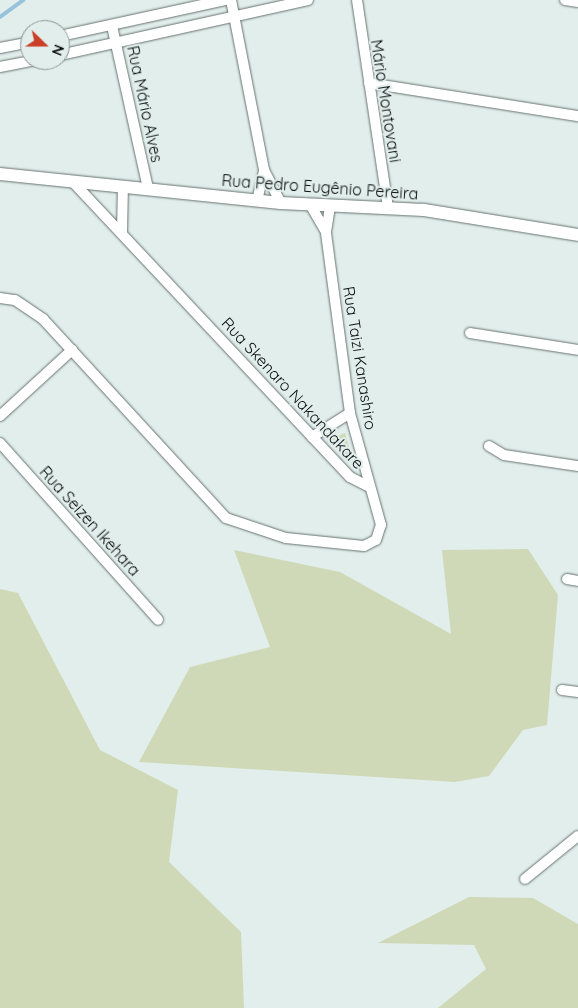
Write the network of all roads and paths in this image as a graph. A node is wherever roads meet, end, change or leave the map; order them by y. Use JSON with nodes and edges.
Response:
{"nodes":[{"id":1,"x":224,"y":0,"type":"edge"},
{"id":2,"x":231,"y":0,"type":"edge"},
{"id":3,"x":308,"y":0,"type":"edge"},
{"id":4,"x":356,"y":0,"type":"edge"},
{"id":5,"x":566,"y":0,"type":"edge"},
{"id":6,"x":578,"y":2,"type":"edge"},
{"id":7,"x":234,"y":16,"type":"junction"},
{"id":8,"x":112,"y":26,"type":"junction"},
{"id":9,"x":70,"y":34,"type":"edge"},
{"id":10,"x":116,"y":43,"type":"junction"},
{"id":11,"x":20,"y":44,"type":"edge"},
{"id":12,"x":0,"y":48,"type":"edge"},
{"id":13,"x":70,"y":53,"type":"edge"},
{"id":14,"x":20,"y":63,"type":"edge"},
{"id":15,"x":0,"y":67,"type":"edge"},
{"id":16,"x":369,"y":83,"type":"junction"},
{"id":17,"x":578,"y":116,"type":"edge"},
{"id":18,"x":264,"y":170,"type":"junction"},
{"id":19,"x":0,"y":174,"type":"edge"},
{"id":20,"x":72,"y":181,"type":"junction"},
{"id":21,"x":123,"y":186,"type":"junction"},
{"id":22,"x":148,"y":189,"type":"junction"},
{"id":23,"x":257,"y":201,"type":"junction"},
{"id":24,"x":281,"y":204,"type":"junction"},
{"id":25,"x":311,"y":206,"type":"junction"},
{"id":26,"x":330,"y":207,"type":"junction"},
{"id":27,"x":388,"y":207,"type":"junction"},
{"id":28,"x":326,"y":232,"type":"junction"},
{"id":29,"x":122,"y":233,"type":"junction"},
{"id":30,"x":578,"y":234,"type":"edge"},
{"id":31,"x":0,"y":298,"type":"edge"},
{"id":32,"x":470,"y":333,"type":"dead end"},
{"id":33,"x":72,"y":350,"type":"junction"},
{"id":34,"x":578,"y":350,"type":"edge"},
{"id":35,"x":350,"y":413,"type":"junction"},
{"id":36,"x":0,"y":416,"type":"edge"},
{"id":37,"x":312,"y":437,"type":"junction"},
{"id":38,"x":0,"y":442,"type":"edge"},
{"id":39,"x":489,"y":446,"type":"dead end"},
{"id":40,"x":578,"y":466,"type":"edge"},
{"id":41,"x":370,"y":487,"type":"junction"},
{"id":42,"x":567,"y":579,"type":"dead end"},
{"id":43,"x":578,"y":581,"type":"edge"},
{"id":44,"x":158,"y":620,"type":"dead end"},
{"id":45,"x":562,"y":690,"type":"dead end"},
{"id":46,"x":578,"y":692,"type":"edge"},
{"id":47,"x":578,"y":836,"type":"edge"},
{"id":48,"x":525,"y":879,"type":"dead end"}],
"edges":[{"from":1,"to":8,"type":"street"},
{"from":2,"to":7,"type":"street"},
{"from":3,"to":7,"type":"street"},
{"from":4,"to":16,"type":"street","name":"Mário Montovani"},
{"from":5,"to":6,"type":"street"},
{"from":7,"to":10,"type":"street"},
{"from":7,"to":18,"type":"street"},
{"from":8,"to":9,"type":"street"},
{"from":8,"to":10,"type":"street","name":"Rua Mário Alves"},
{"from":10,"to":13,"type":"street"},
{"from":10,"to":22,"type":"street","name":"Rua Mário Alves"},
{"from":11,"to":12,"type":"street"},
{"from":14,"to":15,"type":"street"},
{"from":16,"to":17,"type":"street"},
{"from":16,"to":27,"type":"street","name":"Mário Montovani"},
{"from":18,"to":23,"type":"street"},
{"from":18,"to":24,"type":"street"},
{"from":19,"to":20,"type":"street","name":"Rua Pedro Eugênio Pereira"},
{"from":20,"to":21,"type":"street","name":"Rua Pedro Eugênio Pereira"},
{"from":20,"to":29,"type":"street","name":"Rua Skenaro Nakandakare"},
{"from":21,"to":22,"type":"street","name":"Rua Pedro Eugênio Pereira"},
{"from":21,"to":29,"type":"street"},
{"from":22,"to":23,"type":"street","name":"Rua Pedro Eugênio Pereira"},
{"from":23,"to":24,"type":"street","name":"Rua Pedro Eugênio Pereira"},
{"from":24,"to":25,"type":"street","name":"Rua Pedro Eugênio Pereira"},
{"from":25,"to":26,"type":"street","name":"Rua Pedro Eugênio Pereira"},
{"from":25,"to":28,"type":"street","name":"Rua Taizi Kanashiro"},
{"from":26,"to":27,"type":"street","name":"Rua Pedro Eugênio Pereira"},
{"from":26,"to":28,"type":"street","name":"Rua Taizi Kanashiro"},
{"from":27,"to":30,"type":"street","name":"Rua Pedro Eugênio Pereira"},
{"from":28,"to":35,"type":"street","name":"Rua Taizi Kanashiro"},
{"from":29,"to":37,"type":"street","name":"Rua Skenaro Nakandakare"},
{"from":31,"to":33,"type":"street","name":"Rua Skenaro Nakandakare"},
{"from":32,"to":34,"type":"street"},
{"from":33,"to":36,"type":"street"},
{"from":33,"to":41,"type":"street","name":"Rua Skenaro Nakandakare"},
{"from":35,"to":37,"type":"street"},
{"from":35,"to":41,"type":"street","name":"Rua Taizi Kanashiro"},
{"from":37,"to":41,"type":"street","name":"Rua Skenaro Nakandakare"},
{"from":38,"to":44,"type":"street","name":"Rua Seizen Ikehara"},
{"from":39,"to":40,"type":"street"},
{"from":42,"to":43,"type":"street"},
{"from":45,"to":46,"type":"street"},
{"from":47,"to":48,"type":"street"}]}
